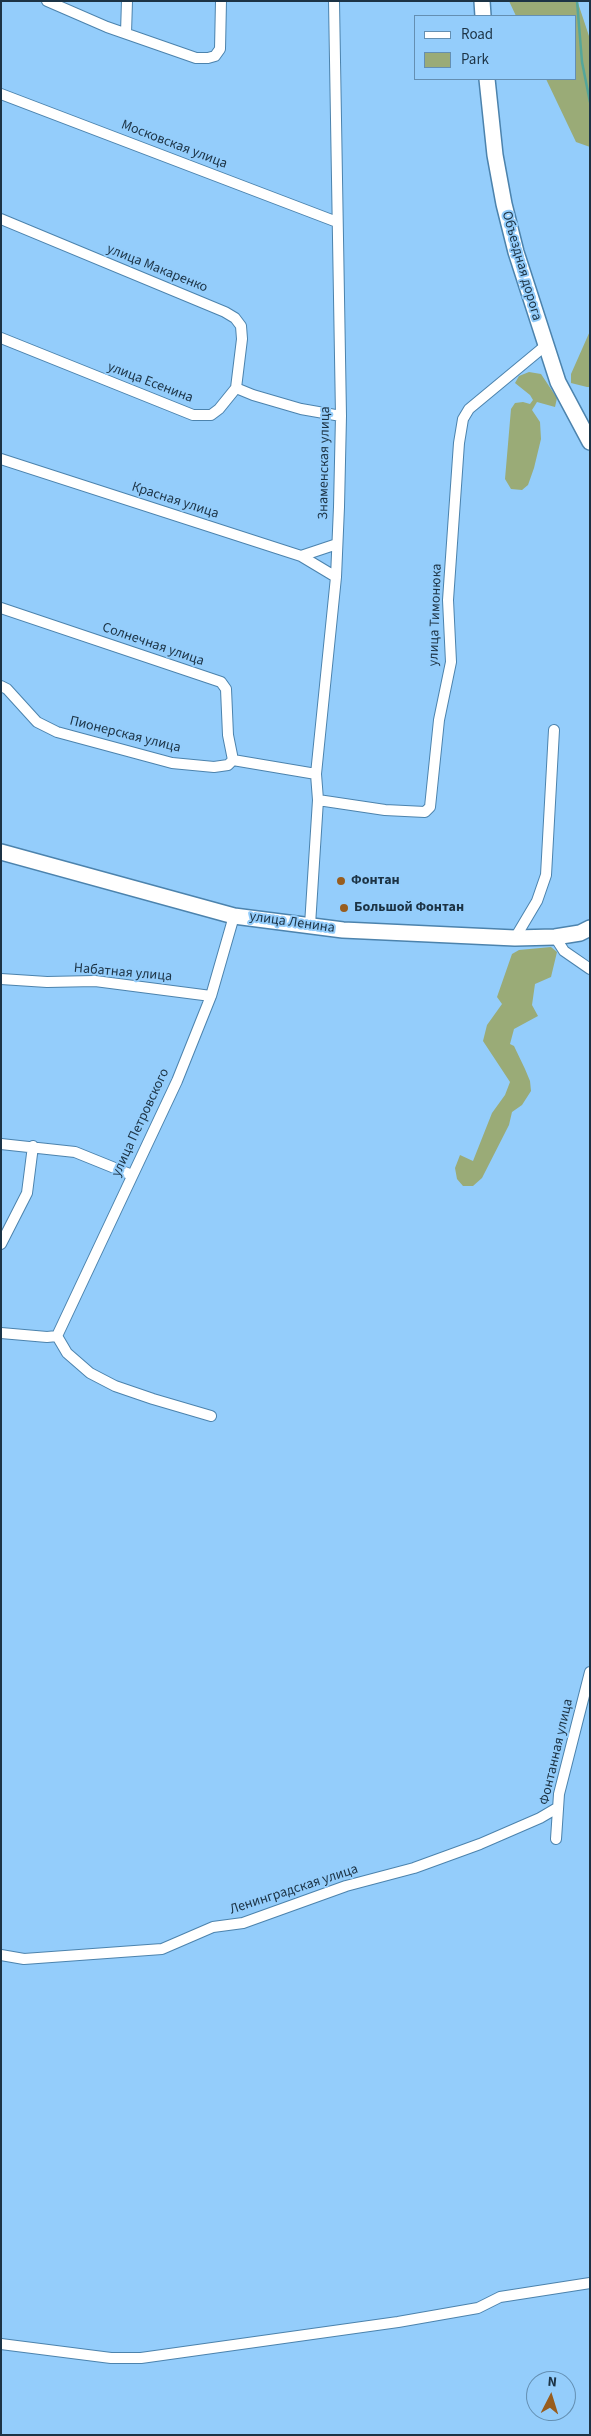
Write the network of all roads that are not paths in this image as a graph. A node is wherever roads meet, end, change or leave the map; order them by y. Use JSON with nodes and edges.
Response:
{"nodes":[{"id":1,"x":47,"y":1,"type":"edge"},
{"id":2,"x":127,"y":1,"type":"edge"},
{"id":3,"x":221,"y":1,"type":"edge"},
{"id":4,"x":334,"y":1,"type":"edge"},
{"id":5,"x":482,"y":1,"type":"edge"},
{"id":6,"x":483,"y":15,"type":"edge"},
{"id":7,"x":126,"y":33,"type":"junction"},
{"id":8,"x":487,"y":80,"type":"edge"},
{"id":9,"x":1,"y":94,"type":"edge"},
{"id":10,"x":1,"y":219,"type":"edge"},
{"id":11,"x":337,"y":222,"type":"junction"},
{"id":12,"x":1,"y":338,"type":"edge"},
{"id":13,"x":545,"y":346,"type":"junction"},
{"id":14,"x":236,"y":388,"type":"junction"},
{"id":15,"x":340,"y":416,"type":"junction"},
{"id":16,"x":590,"y":442,"type":"edge"},
{"id":17,"x":1,"y":459,"type":"edge"},
{"id":18,"x":338,"y":544,"type":"junction"},
{"id":19,"x":301,"y":556,"type":"junction"},
{"id":20,"x":336,"y":577,"type":"junction"},
{"id":21,"x":1,"y":608,"type":"edge"},
{"id":22,"x":1,"y":686,"type":"edge"},
{"id":23,"x":554,"y":730,"type":"dead end"},
{"id":24,"x":232,"y":760,"type":"junction"},
{"id":25,"x":316,"y":774,"type":"junction"},
{"id":26,"x":318,"y":800,"type":"junction"},
{"id":27,"x":1,"y":852,"type":"edge"},
{"id":28,"x":234,"y":916,"type":"junction"},
{"id":29,"x":310,"y":925,"type":"junction"},
{"id":30,"x":590,"y":928,"type":"edge"},
{"id":31,"x":555,"y":937,"type":"junction"},
{"id":32,"x":514,"y":938,"type":"junction"},
{"id":33,"x":590,"y":968,"type":"edge"},
{"id":34,"x":1,"y":979,"type":"edge"},
{"id":35,"x":211,"y":996,"type":"junction"},
{"id":36,"x":1,"y":1144,"type":"edge"},
{"id":37,"x":33,"y":1146,"type":"junction"},
{"id":38,"x":132,"y":1175,"type":"junction"},
{"id":39,"x":1,"y":1244,"type":"edge"},
{"id":40,"x":1,"y":1333,"type":"edge"},
{"id":41,"x":57,"y":1336,"type":"junction"},
{"id":42,"x":212,"y":1416,"type":"dead end"},
{"id":43,"x":590,"y":1672,"type":"edge"},
{"id":44,"x":557,"y":1808,"type":"junction"},
{"id":45,"x":556,"y":1839,"type":"dead end"},
{"id":46,"x":1,"y":1955,"type":"edge"},
{"id":47,"x":590,"y":2282,"type":"edge"},
{"id":48,"x":1,"y":2344,"type":"edge"}],
"edges":[{"from":1,"to":7,"type":"street"},
{"from":2,"to":7,"type":"street"},
{"from":3,"to":7,"type":"street"},
{"from":4,"to":11,"type":"street","name":"Знаменская улица"},
{"from":5,"to":6,"type":"street"},
{"from":8,"to":13,"type":"street","name":"Объездная дорога"},
{"from":9,"to":11,"type":"street","name":"Московская улица"},
{"from":10,"to":14,"type":"street","name":"улица Макаренко"},
{"from":11,"to":15,"type":"street","name":"Знаменская улица"},
{"from":12,"to":14,"type":"street","name":"улица Есенина"},
{"from":13,"to":16,"type":"street","name":"Объездная дорога"},
{"from":13,"to":26,"type":"street","name":"улица Тимонюка"},
{"from":14,"to":15,"type":"street"},
{"from":15,"to":18,"type":"street","name":"Знаменская улица"},
{"from":17,"to":19,"type":"street","name":"Красная улица"},
{"from":18,"to":19,"type":"street"},
{"from":18,"to":20,"type":"street","name":"Знаменская улица"},
{"from":19,"to":20,"type":"street","name":"Красная улица"},
{"from":20,"to":25,"type":"street","name":"Знаменская улица"},
{"from":21,"to":24,"type":"street","name":"Солнечная улица"},
{"from":22,"to":24,"type":"street","name":"Пионерская улица"},
{"from":23,"to":32,"type":"street"},
{"from":24,"to":25,"type":"street","name":"Пионерская улица"},
{"from":25,"to":26,"type":"street","name":"Знаменская улица"},
{"from":26,"to":29,"type":"street","name":"Знаменская улица"},
{"from":27,"to":28,"type":"street","name":"улица Ленина"},
{"from":28,"to":29,"type":"street","name":"улица Ленина"},
{"from":28,"to":35,"type":"street","name":"улица Петровского"},
{"from":29,"to":32,"type":"street","name":"улица Ленина"},
{"from":30,"to":31,"type":"street","name":"улица Ленина"},
{"from":31,"to":32,"type":"street","name":"улица Ленина"},
{"from":31,"to":33,"type":"street"},
{"from":34,"to":35,"type":"street","name":"Набатная улица"},
{"from":35,"to":38,"type":"street","name":"улица Петровского"},
{"from":36,"to":37,"type":"street"},
{"from":37,"to":38,"type":"street"},
{"from":37,"to":39,"type":"street"},
{"from":38,"to":41,"type":"street","name":"улица Петровского"},
{"from":40,"to":41,"type":"street"},
{"from":41,"to":42,"type":"street"},
{"from":43,"to":44,"type":"street","name":"Фонтанная улица"},
{"from":44,"to":45,"type":"street","name":"Фонтанная улица"},
{"from":44,"to":46,"type":"street","name":"Ленинградская улица"},
{"from":47,"to":48,"type":"street"}]}
